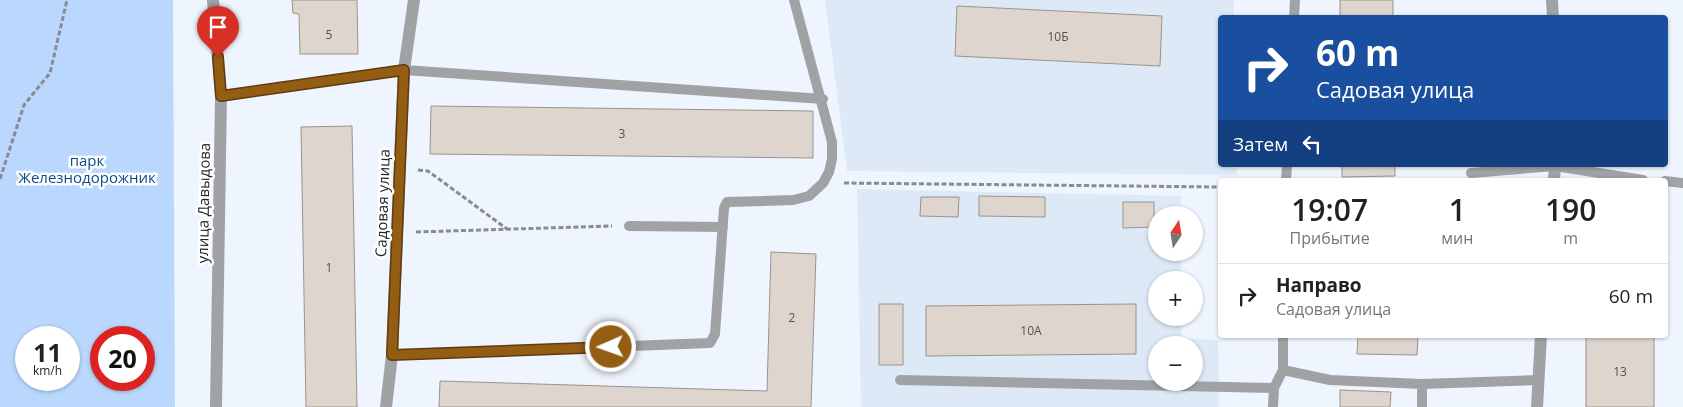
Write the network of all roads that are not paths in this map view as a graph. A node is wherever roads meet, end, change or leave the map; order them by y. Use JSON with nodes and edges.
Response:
{"nodes":[{"id":1,"x":213,"y":0,"type":"edge"},
{"id":2,"x":414,"y":0,"type":"edge"},
{"id":3,"x":794,"y":0,"type":"edge"},
{"id":4,"x":1295,"y":0,"type":"edge"},
{"id":5,"x":1552,"y":0,"type":"edge"},
{"id":6,"x":1294,"y":15,"type":"edge"},
{"id":7,"x":1553,"y":15,"type":"edge"},
{"id":8,"x":404,"y":70,"type":"junction"},
{"id":9,"x":221,"y":96,"type":"junction"},
{"id":10,"x":823,"y":99,"type":"junction"},
{"id":11,"x":1534,"y":167,"type":"edge"},
{"id":12,"x":1567,"y":167,"type":"edge"},
{"id":13,"x":1471,"y":173,"type":"dead end"},
{"id":14,"x":1631,"y":178,"type":"edge"},
{"id":15,"x":1668,"y":181,"type":"edge"},
{"id":16,"x":1683,"y":182,"type":"edge"},
{"id":17,"x":629,"y":226,"type":"road end"},
{"id":18,"x":723,"y":227,"type":"junction"},
{"id":19,"x":1283,"y":338,"type":"edge"},
{"id":20,"x":1541,"y":338,"type":"edge"},
{"id":21,"x":392,"y":355,"type":"junction"},
{"id":22,"x":1283,"y":370,"type":"junction"},
{"id":23,"x":900,"y":380,"type":"dead end"},
{"id":24,"x":1537,"y":380,"type":"junction"},
{"id":25,"x":1422,"y":384,"type":"junction"},
{"id":26,"x":1274,"y":388,"type":"junction"},
{"id":27,"x":216,"y":407,"type":"edge"},
{"id":28,"x":386,"y":407,"type":"edge"},
{"id":29,"x":1273,"y":407,"type":"edge"},
{"id":30,"x":1422,"y":407,"type":"edge"},
{"id":31,"x":1537,"y":407,"type":"edge"}],
"edges":[{"from":1,"to":9,"type":"street","name":"улица Давыдова"},
{"from":2,"to":8,"type":"street","name":"Садовая улица"},
{"from":3,"to":10,"type":"lane"},
{"from":4,"to":6,"type":"lane"},
{"from":5,"to":7,"type":"street"},
{"from":8,"to":9,"type":"lane"},
{"from":8,"to":10,"type":"lane"},
{"from":8,"to":21,"type":"street","name":"Садовая улица"},
{"from":9,"to":27,"type":"street","name":"улица Давыдова"},
{"from":10,"to":18,"type":"lane"},
{"from":11,"to":13,"type":"lane"},
{"from":12,"to":14,"type":"lane"},
{"from":15,"to":16,"type":"lane"},
{"from":17,"to":18,"type":"lane"},
{"from":18,"to":21,"type":"lane"},
{"from":19,"to":22,"type":"lane"},
{"from":20,"to":24,"type":"street"},
{"from":21,"to":28,"type":"street","name":"Садовая улица"},
{"from":22,"to":25,"type":"lane"},
{"from":22,"to":26,"type":"lane"},
{"from":23,"to":26,"type":"lane"},
{"from":24,"to":25,"type":"lane"},
{"from":24,"to":31,"type":"street"},
{"from":25,"to":30,"type":"lane"},
{"from":26,"to":29,"type":"lane"}]}
